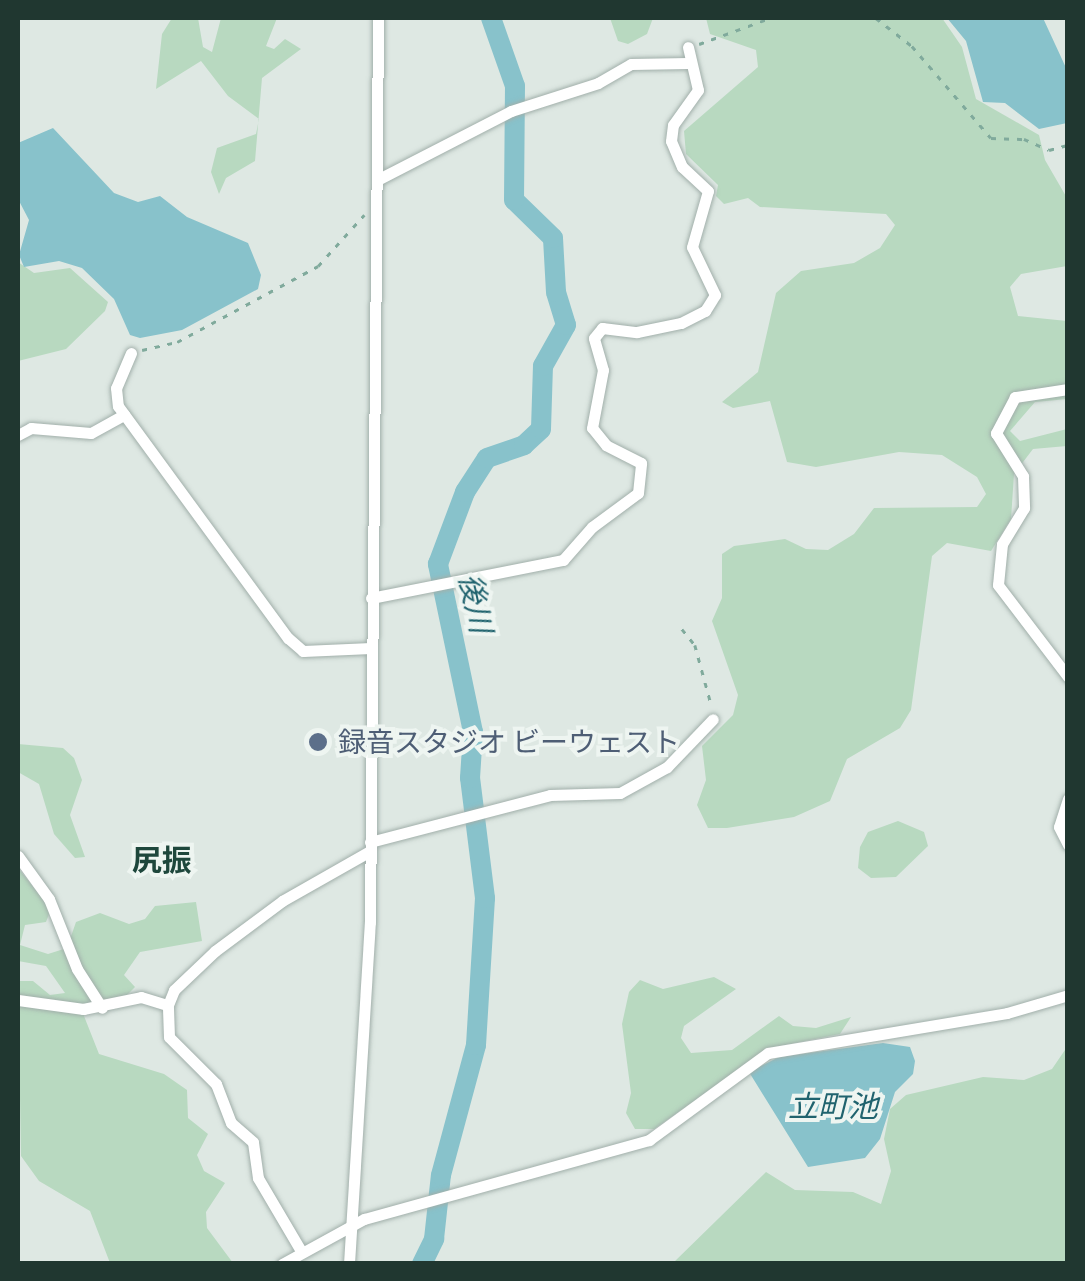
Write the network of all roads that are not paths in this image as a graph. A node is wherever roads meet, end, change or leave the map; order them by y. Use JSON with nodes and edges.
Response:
{"nodes":[{"id":1,"x":378,"y":18,"type":"edge"},
{"id":2,"x":688,"y":47,"type":"road end"},
{"id":3,"x":688,"y":64,"type":"junction"},
{"id":4,"x":377,"y":180,"type":"junction"},
{"id":5,"x":131,"y":353,"type":"road end"},
{"id":6,"x":1068,"y":390,"type":"edge"},
{"id":7,"x":124,"y":415,"type":"junction"},
{"id":8,"x":18,"y":435,"type":"edge"},
{"id":9,"x":372,"y":598,"type":"junction"},
{"id":10,"x":371,"y":648,"type":"junction"},
{"id":11,"x":1068,"y":677,"type":"edge"},
{"id":12,"x":713,"y":718,"type":"road end"},
{"id":13,"x":1068,"y":800,"type":"edge"},
{"id":14,"x":1068,"y":845,"type":"edge"},
{"id":15,"x":370,"y":847,"type":"junction"},
{"id":16,"x":18,"y":856,"type":"edge"},
{"id":17,"x":1067,"y":992,"type":"edge"},
{"id":18,"x":18,"y":1000,"type":"edge"},
{"id":19,"x":168,"y":1005,"type":"junction"},
{"id":20,"x":102,"y":1008,"type":"junction"},
{"id":21,"x":352,"y":1224,"type":"junction"},
{"id":22,"x":301,"y":1251,"type":"junction"},
{"id":23,"x":282,"y":1264,"type":"edge"},
{"id":24,"x":349,"y":1264,"type":"edge"}],
"edges":[{"from":1,"to":4,"type":"street"},
{"from":2,"to":3,"type":"street"},
{"from":3,"to":4,"type":"street"},
{"from":3,"to":9,"type":"street"},
{"from":4,"to":9,"type":"street"},
{"from":5,"to":7,"type":"street"},
{"from":6,"to":11,"type":"street"},
{"from":7,"to":8,"type":"street"},
{"from":7,"to":10,"type":"street"},
{"from":9,"to":10,"type":"street"},
{"from":10,"to":15,"type":"street"},
{"from":12,"to":15,"type":"street"},
{"from":13,"to":14,"type":"street"},
{"from":15,"to":19,"type":"street"},
{"from":15,"to":21,"type":"street"},
{"from":16,"to":20,"type":"street"},
{"from":17,"to":21,"type":"street"},
{"from":18,"to":20,"type":"street"},
{"from":19,"to":20,"type":"street"},
{"from":19,"to":22,"type":"street"},
{"from":21,"to":22,"type":"street"},
{"from":21,"to":24,"type":"street"},
{"from":22,"to":23,"type":"street"}]}
